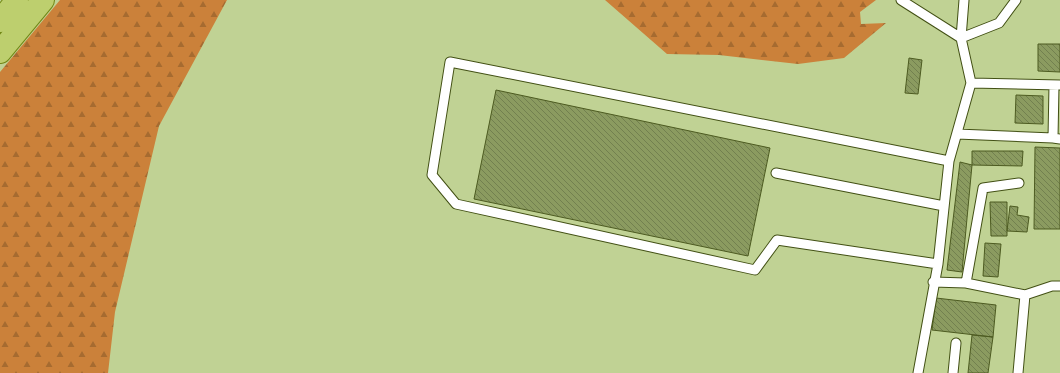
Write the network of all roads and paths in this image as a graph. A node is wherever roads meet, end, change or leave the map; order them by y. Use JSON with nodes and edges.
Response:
{"nodes":[{"id":1,"x":16,"y":0,"type":"edge"},
{"id":2,"x":43,"y":0,"type":"edge"},
{"id":3,"x":901,"y":0,"type":"edge"},
{"id":4,"x":964,"y":0,"type":"edge"},
{"id":5,"x":1016,"y":0,"type":"edge"},
{"id":6,"x":0,"y":21,"type":"edge"},
{"id":7,"x":961,"y":38,"type":"junction"},
{"id":8,"x":0,"y":52,"type":"edge"},
{"id":9,"x":972,"y":84,"type":"junction"},
{"id":10,"x":1057,"y":85,"type":"edge"},
{"id":11,"x":957,"y":134,"type":"junction"},
{"id":12,"x":1057,"y":138,"type":"edge"},
{"id":13,"x":949,"y":161,"type":"junction"},
{"id":14,"x":776,"y":173,"type":"dead end"},
{"id":15,"x":1019,"y":183,"type":"dead end"},
{"id":16,"x":944,"y":206,"type":"junction"},
{"id":17,"x":938,"y":264,"type":"junction"},
{"id":18,"x":933,"y":282,"type":"junction"},
{"id":19,"x":966,"y":283,"type":"junction"},
{"id":20,"x":1060,"y":286,"type":"edge"},
{"id":21,"x":1025,"y":295,"type":"junction"},
{"id":22,"x":956,"y":343,"type":"dead end"},
{"id":23,"x":918,"y":373,"type":"edge"},
{"id":24,"x":953,"y":373,"type":"edge"},
{"id":25,"x":1018,"y":373,"type":"edge"}],
"edges":[{"from":1,"to":6,"type":"main road"},
{"from":2,"to":8,"type":"main road"},
{"from":3,"to":7,"type":"lane"},
{"from":4,"to":7,"type":"lane"},
{"from":5,"to":7,"type":"lane"},
{"from":7,"to":9,"type":"lane"},
{"from":9,"to":10,"type":"lane"},
{"from":9,"to":11,"type":"lane"},
{"from":10,"to":12,"type":"lane"},
{"from":11,"to":12,"type":"lane"},
{"from":11,"to":13,"type":"lane"},
{"from":13,"to":16,"type":"lane"},
{"from":13,"to":17,"type":"lane"},
{"from":14,"to":16,"type":"lane"},
{"from":15,"to":19,"type":"lane"},
{"from":16,"to":17,"type":"lane"},
{"from":17,"to":18,"type":"lane"},
{"from":18,"to":19,"type":"lane"},
{"from":18,"to":23,"type":"lane"},
{"from":19,"to":21,"type":"lane"},
{"from":20,"to":21,"type":"lane"},
{"from":21,"to":25,"type":"lane"},
{"from":22,"to":24,"type":"lane"}]}
